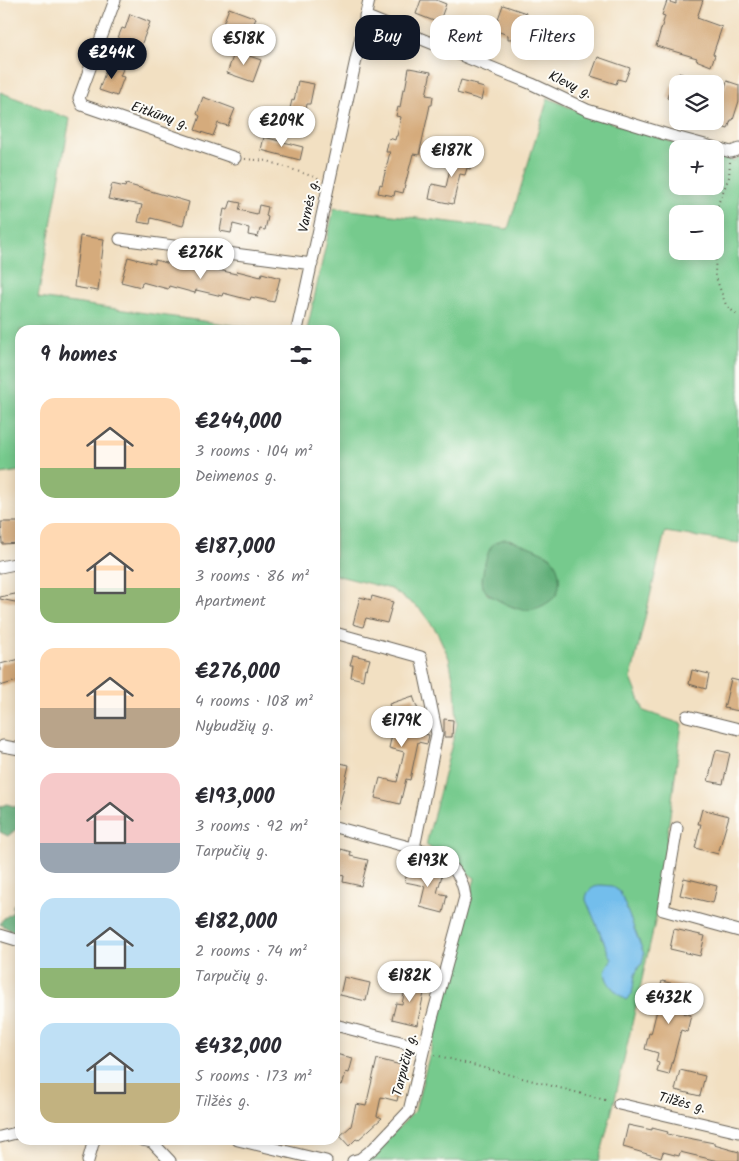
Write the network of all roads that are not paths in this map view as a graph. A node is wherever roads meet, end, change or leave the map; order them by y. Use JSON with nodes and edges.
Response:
{"nodes":[{"id":1,"x":115,"y":0,"type":"edge"},
{"id":2,"x":369,"y":0,"type":"edge"},
{"id":3,"x":365,"y":15,"type":"edge"},
{"id":4,"x":420,"y":38,"type":"edge"},
{"id":5,"x":355,"y":60,"type":"edge"},
{"id":6,"x":735,"y":150,"type":"edge"},
{"id":7,"x":235,"y":158,"type":"road end"},
{"id":8,"x":120,"y":239,"type":"dead end"},
{"id":9,"x":312,"y":264,"type":"junction"},
{"id":10,"x":298,"y":325,"type":"edge"},
{"id":11,"x":15,"y":564,"type":"edge"},
{"id":12,"x":0,"y":567,"type":"edge"},
{"id":13,"x":340,"y":634,"type":"edge"},
{"id":14,"x":687,"y":716,"type":"dead end"},
{"id":15,"x":739,"y":729,"type":"edge"},
{"id":16,"x":3,"y":746,"type":"dead end"},
{"id":17,"x":15,"y":749,"type":"edge"},
{"id":18,"x":677,"y":828,"type":"dead end"},
{"id":19,"x":340,"y":829,"type":"edge"},
{"id":20,"x":414,"y":848,"type":"junction"},
{"id":21,"x":739,"y":931,"type":"edge"},
{"id":22,"x":0,"y":935,"type":"edge"},
{"id":23,"x":15,"y":940,"type":"edge"},
{"id":24,"x":340,"y":1026,"type":"edge"},
{"id":25,"x":424,"y":1048,"type":"junction"},
{"id":26,"x":619,"y":1104,"type":"road end"},
{"id":27,"x":739,"y":1132,"type":"edge"},
{"id":28,"x":15,"y":1133,"type":"edge"},
{"id":29,"x":0,"y":1137,"type":"edge"},
{"id":30,"x":93,"y":1145,"type":"edge"},
{"id":31,"x":152,"y":1145,"type":"edge"},
{"id":32,"x":259,"y":1145,"type":"edge"},
{"id":33,"x":88,"y":1161,"type":"edge"},
{"id":34,"x":170,"y":1161,"type":"edge"},
{"id":35,"x":326,"y":1161,"type":"edge"},
{"id":36,"x":353,"y":1161,"type":"edge"}],
"edges":[{"from":1,"to":7,"type":"street","name":"Eitkūnų g."},
{"from":2,"to":3,"type":"street","name":"Varnės g."},
{"from":4,"to":6,"type":"street","name":"Klevų g."},
{"from":5,"to":9,"type":"street","name":"Varnės g."},
{"from":8,"to":9,"type":"street"},
{"from":9,"to":10,"type":"street","name":"Varnės g."},
{"from":11,"to":12,"type":"street"},
{"from":13,"to":20,"type":"street"},
{"from":14,"to":15,"type":"street"},
{"from":16,"to":17,"type":"street"},
{"from":18,"to":21,"type":"street"},
{"from":19,"to":20,"type":"street","name":"Tarpučių g."},
{"from":20,"to":25,"type":"street","name":"Tarpučių g."},
{"from":22,"to":23,"type":"street"},
{"from":24,"to":25,"type":"street"},
{"from":25,"to":36,"type":"street","name":"Tarpučių g."},
{"from":26,"to":27,"type":"street","name":"Tilžės g."},
{"from":28,"to":29,"type":"street"},
{"from":30,"to":33,"type":"street"},
{"from":31,"to":34,"type":"street"},
{"from":32,"to":35,"type":"street"}]}
